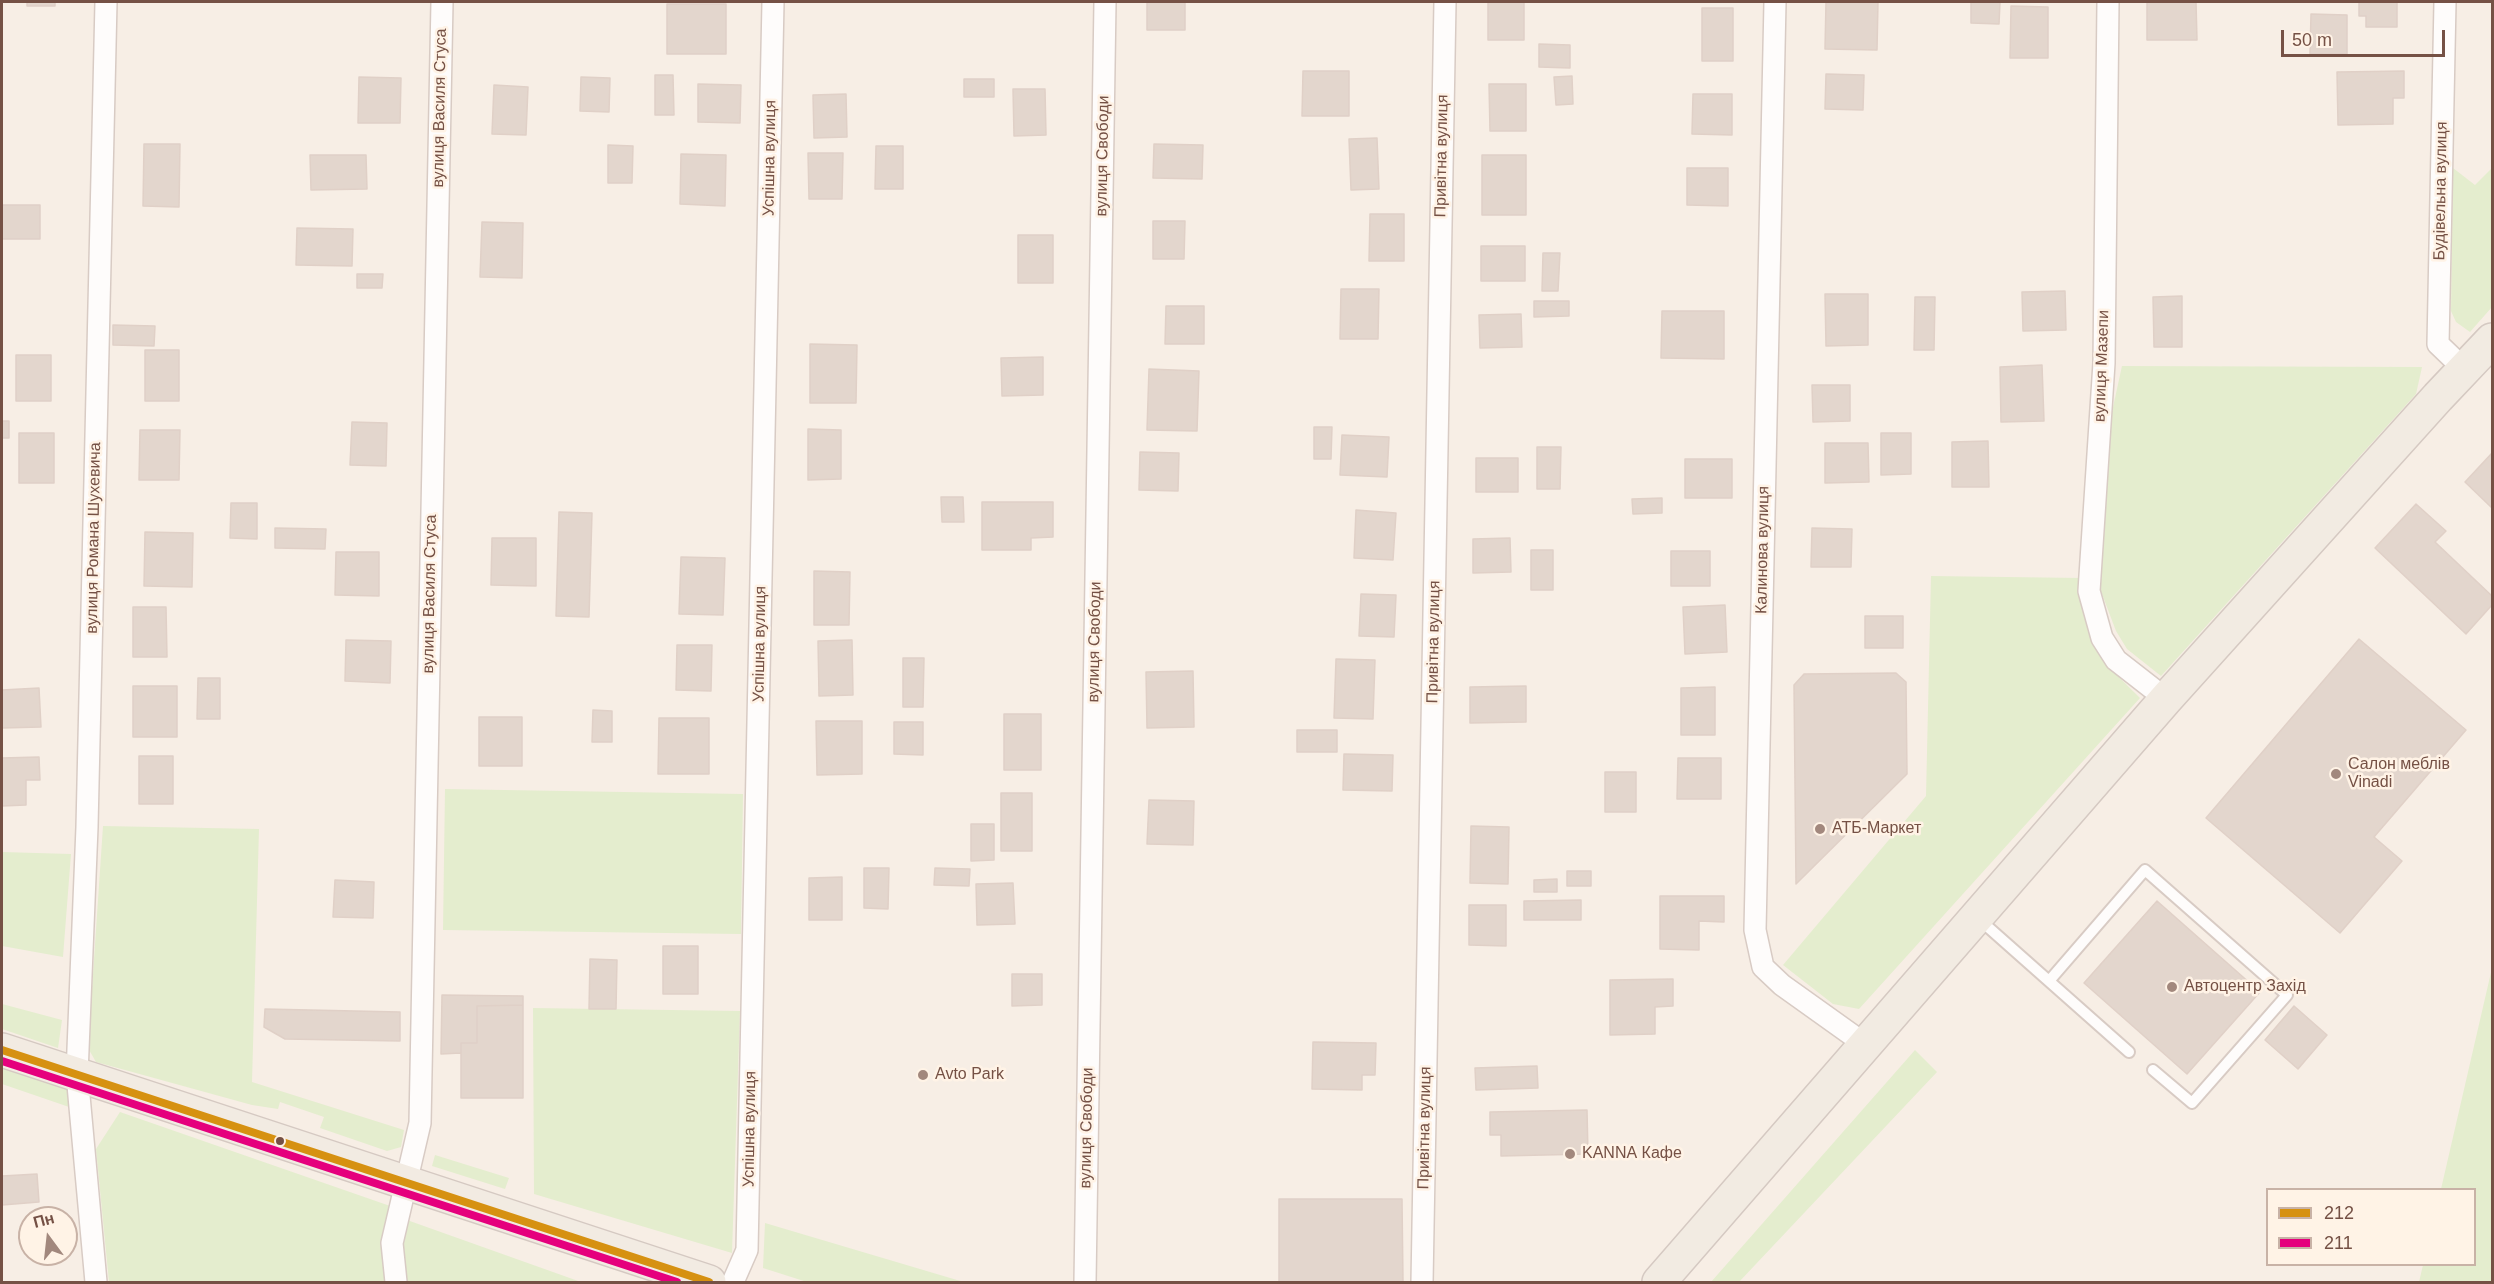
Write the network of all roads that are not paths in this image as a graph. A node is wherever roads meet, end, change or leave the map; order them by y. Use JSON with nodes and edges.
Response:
{"nodes":[{"id":1,"x":106,"y":2,"type":"edge"},
{"id":2,"x":442,"y":2,"type":"edge"},
{"id":3,"x":773,"y":2,"type":"edge"},
{"id":4,"x":1105,"y":2,"type":"edge"},
{"id":5,"x":1445,"y":2,"type":"edge"},
{"id":6,"x":1775,"y":2,"type":"edge"},
{"id":7,"x":2108,"y":2,"type":"edge"},
{"id":8,"x":2445,"y":2,"type":"edge"},
{"id":9,"x":2493,"y":340,"type":"edge"},
{"id":10,"x":2464,"y":369,"type":"junction"},
{"id":11,"x":2166,"y":699,"type":"junction"},
{"id":12,"x":1977,"y":917,"type":"junction"},
{"id":13,"x":2049,"y":981,"type":"junction"},
{"id":14,"x":1866,"y":1045,"type":"junction"},
{"id":15,"x":2,"y":1050,"type":"edge"},
{"id":16,"x":2129,"y":1052,"type":"dead end"},
{"id":17,"x":2154,"y":1070,"type":"dead end"},
{"id":18,"x":77,"y":1074,"type":"junction"},
{"id":19,"x":407,"y":1185,"type":"junction"},
{"id":20,"x":96,"y":1282,"type":"edge"},
{"id":21,"x":396,"y":1282,"type":"edge"},
{"id":22,"x":709,"y":1282,"type":"edge"},
{"id":23,"x":733,"y":1282,"type":"edge"},
{"id":24,"x":1085,"y":1282,"type":"edge"},
{"id":25,"x":1422,"y":1282,"type":"edge"},
{"id":26,"x":1659,"y":1282,"type":"edge"}],
"edges":[{"from":1,"to":18,"type":"street","name":"вулиця Романа Шухевича"},
{"from":2,"to":19,"type":"street","name":"вулиця Василя Стуса"},
{"from":3,"to":23,"type":"street","name":"Успішна вулиця"},
{"from":4,"to":24,"type":"street","name":"вулиця Свободи"},
{"from":5,"to":25,"type":"street","name":"Привітна вулиця"},
{"from":6,"to":14,"type":"street","name":"Калинова вулиця"},
{"from":7,"to":11,"type":"street","name":"вулиця Мазепи"},
{"from":8,"to":10,"type":"street","name":"Будівельна вулиця"},
{"from":9,"to":10,"type":"main road"},
{"from":10,"to":11,"type":"main road"},
{"from":11,"to":12,"type":"main road"},
{"from":12,"to":13,"type":"lane"},
{"from":12,"to":14,"type":"main road"},
{"from":13,"to":16,"type":"lane"},
{"from":13,"to":17,"type":"lane"},
{"from":14,"to":26,"type":"main road"},
{"from":15,"to":18,"type":"main road"},
{"from":18,"to":19,"type":"main road"},
{"from":18,"to":20,"type":"street","name":"вулиця Романа Шухевича"},
{"from":19,"to":21,"type":"street","name":"вулиця Василя Стуса"},
{"from":19,"to":22,"type":"main road"}]}
